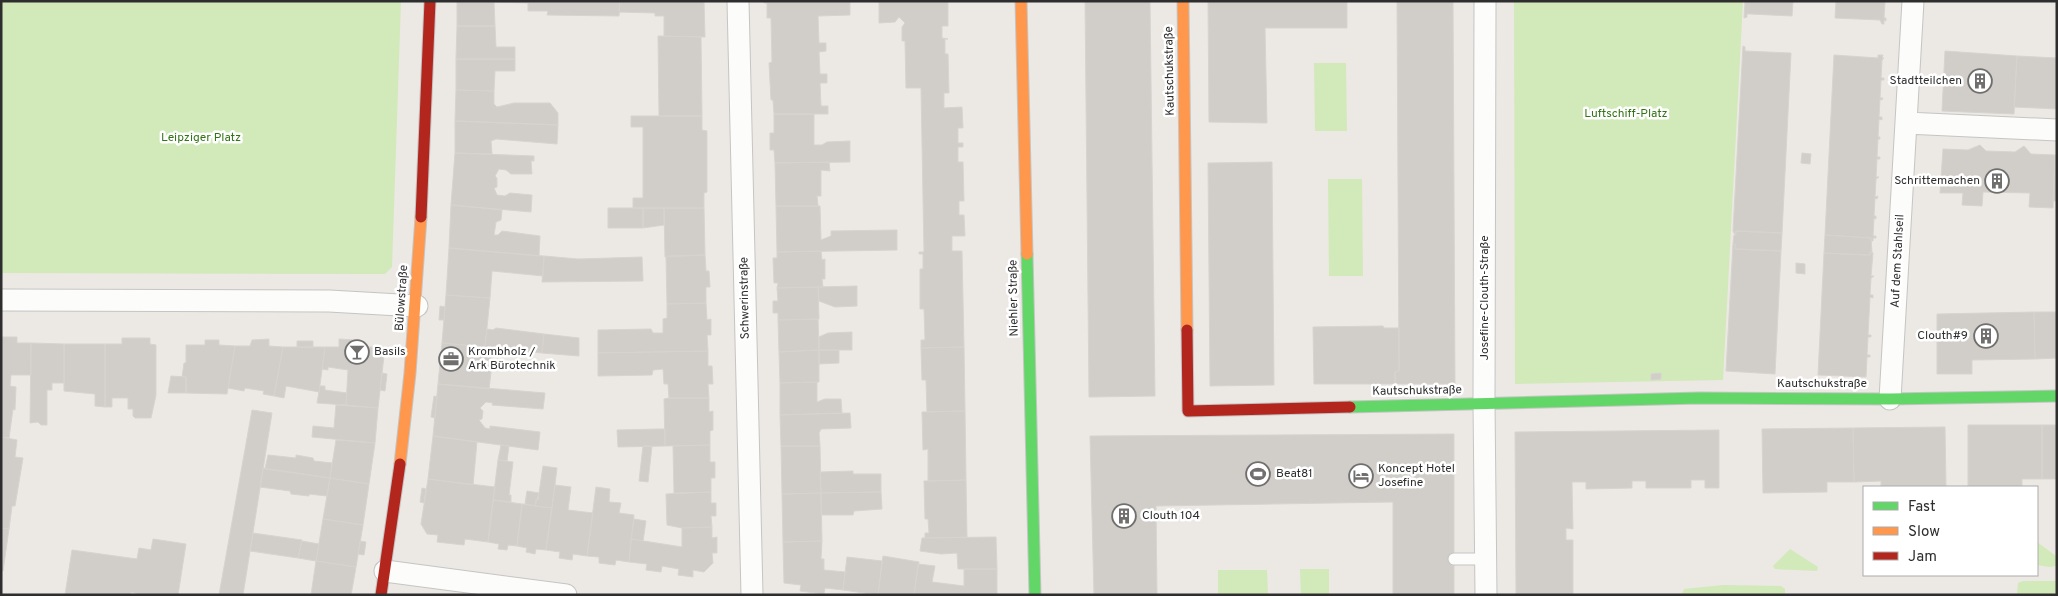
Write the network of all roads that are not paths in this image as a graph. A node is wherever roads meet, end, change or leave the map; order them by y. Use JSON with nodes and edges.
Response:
{"nodes":[{"id":1,"x":430,"y":1,"type":"edge"},
{"id":2,"x":738,"y":1,"type":"edge"},
{"id":3,"x":1021,"y":1,"type":"edge"},
{"id":4,"x":1183,"y":1,"type":"edge"},
{"id":5,"x":1485,"y":1,"type":"edge"},
{"id":6,"x":1913,"y":1,"type":"edge"},
{"id":7,"x":1906,"y":123,"type":"junction"},
{"id":8,"x":2057,"y":130,"type":"edge"},
{"id":9,"x":1,"y":300,"type":"edge"},
{"id":10,"x":417,"y":306,"type":"junction"},
{"id":11,"x":2057,"y":396,"type":"edge"},
{"id":12,"x":1890,"y":398,"type":"junction"},
{"id":13,"x":1484,"y":403,"type":"junction"},
{"id":14,"x":1454,"y":559,"type":"dead end"},
{"id":15,"x":1486,"y":559,"type":"junction"},
{"id":16,"x":385,"y":571,"type":"junction"},
{"id":17,"x":381,"y":595,"type":"edge"},
{"id":18,"x":566,"y":595,"type":"edge"},
{"id":19,"x":752,"y":595,"type":"edge"},
{"id":20,"x":1035,"y":595,"type":"edge"},
{"id":21,"x":1486,"y":595,"type":"edge"}],
"edges":[{"from":1,"to":10,"type":"street","name":"Bülowstraße"},
{"from":2,"to":19,"type":"street","name":"Schwerinstraße"},
{"from":3,"to":20,"type":"street","name":"Niehler Straße"},
{"from":4,"to":13,"type":"street","name":"Kautschukstraße"},
{"from":5,"to":13,"type":"street","name":"Josefine-Clouth-Straße"},
{"from":6,"to":7,"type":"street","name":"Auf dem Stahlseil"},
{"from":7,"to":8,"type":"street"},
{"from":7,"to":12,"type":"street","name":"Auf dem Stahlseil"},
{"from":9,"to":10,"type":"street"},
{"from":10,"to":16,"type":"street","name":"Bülowstraße"},
{"from":11,"to":12,"type":"street","name":"Kautschukstraße"},
{"from":12,"to":13,"type":"street","name":"Kautschukstraße"},
{"from":13,"to":15,"type":"street","name":"Josefine-Clouth-Straße"},
{"from":14,"to":15,"type":"lane"},
{"from":15,"to":21,"type":"street","name":"Josefine-Clouth-Straße"},
{"from":16,"to":17,"type":"street","name":"Bülowstraße"},
{"from":16,"to":18,"type":"street"}]}
